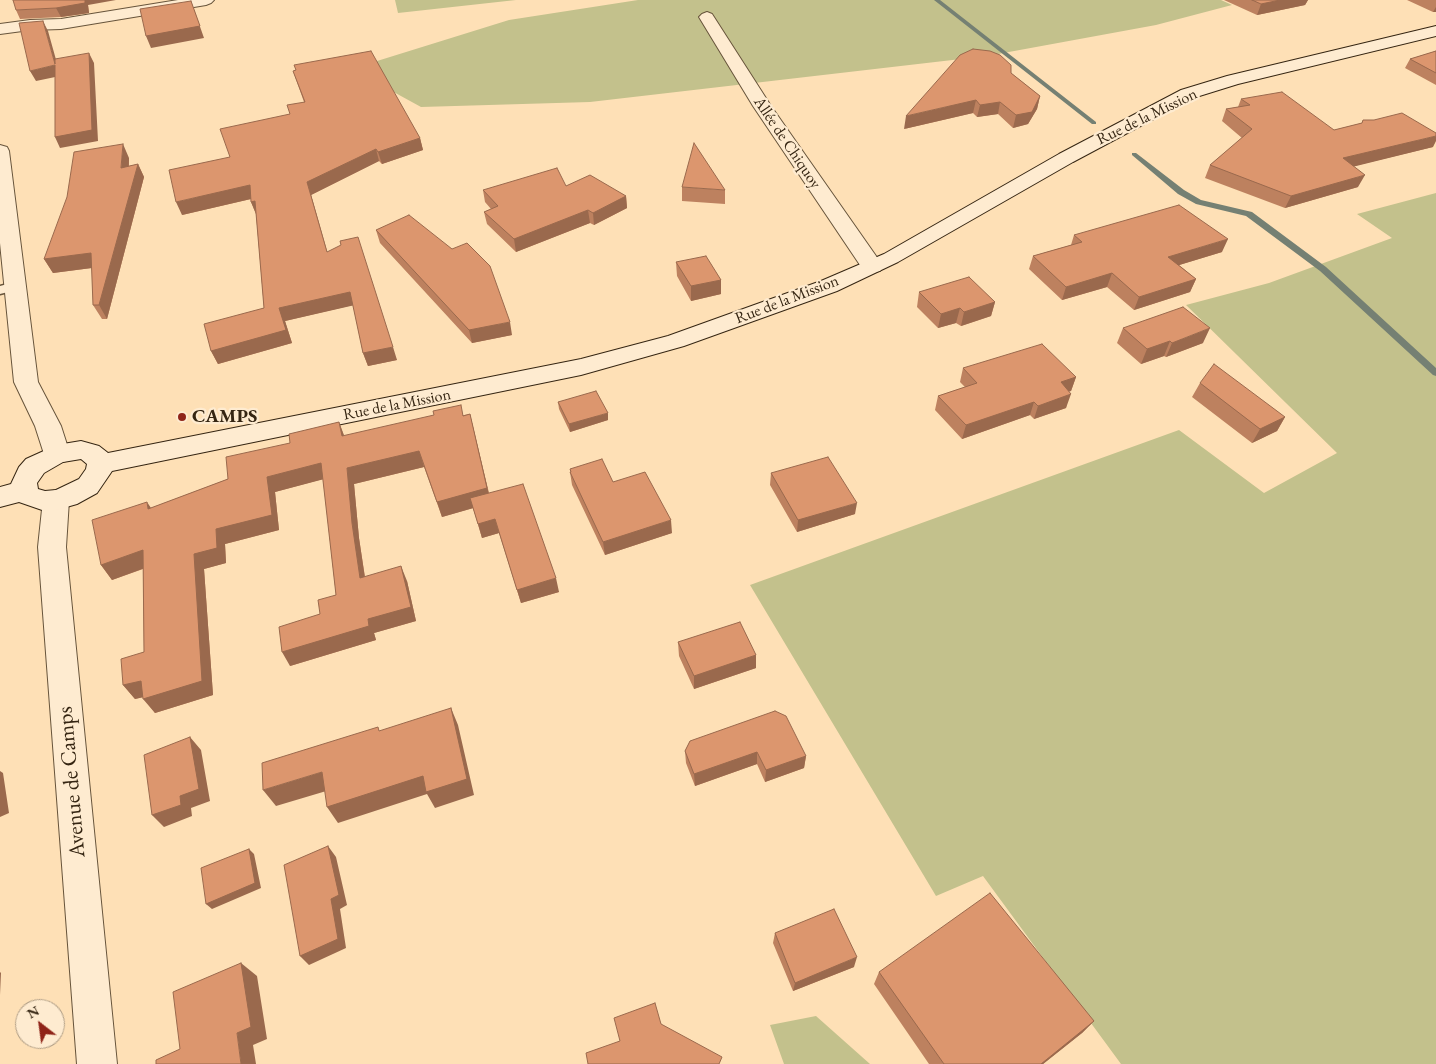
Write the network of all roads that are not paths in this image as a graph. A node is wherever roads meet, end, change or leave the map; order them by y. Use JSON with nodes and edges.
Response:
{"nodes":[{"id":1,"x":206,"y":0,"type":"edge"},
{"id":2,"x":707,"y":17,"type":"dead end"},
{"id":3,"x":0,"y":29,"type":"edge"},
{"id":4,"x":1436,"y":31,"type":"edge"},
{"id":5,"x":1,"y":164,"type":"edge"},
{"id":6,"x":872,"y":266,"type":"junction"},
{"id":7,"x":8,"y":288,"type":"edge"},
{"id":8,"x":58,"y":454,"type":"junction"},
{"id":9,"x":100,"y":464,"type":"junction"},
{"id":10,"x":12,"y":493,"type":"edge"},
{"id":11,"x":56,"y":500,"type":"junction"},
{"id":12,"x":96,"y":1064,"type":"edge"}],
"edges":[{"from":1,"to":3,"type":"main road"},
{"from":2,"to":6,"type":"main road","name":"Allée de Chiquoy"},
{"from":4,"to":6,"type":"main road","name":"Rue de la Mission"},
{"from":5,"to":7,"type":"main road"},
{"from":6,"to":9,"type":"main road","name":"Rue de la Mission"},
{"from":7,"to":8,"type":"main road"},
{"from":8,"to":9,"type":"main road"},
{"from":8,"to":10,"type":"main road"},
{"from":9,"to":11,"type":"main road"},
{"from":10,"to":11,"type":"main road"},
{"from":11,"to":12,"type":"main road","name":"Avenue de Camps"}]}
